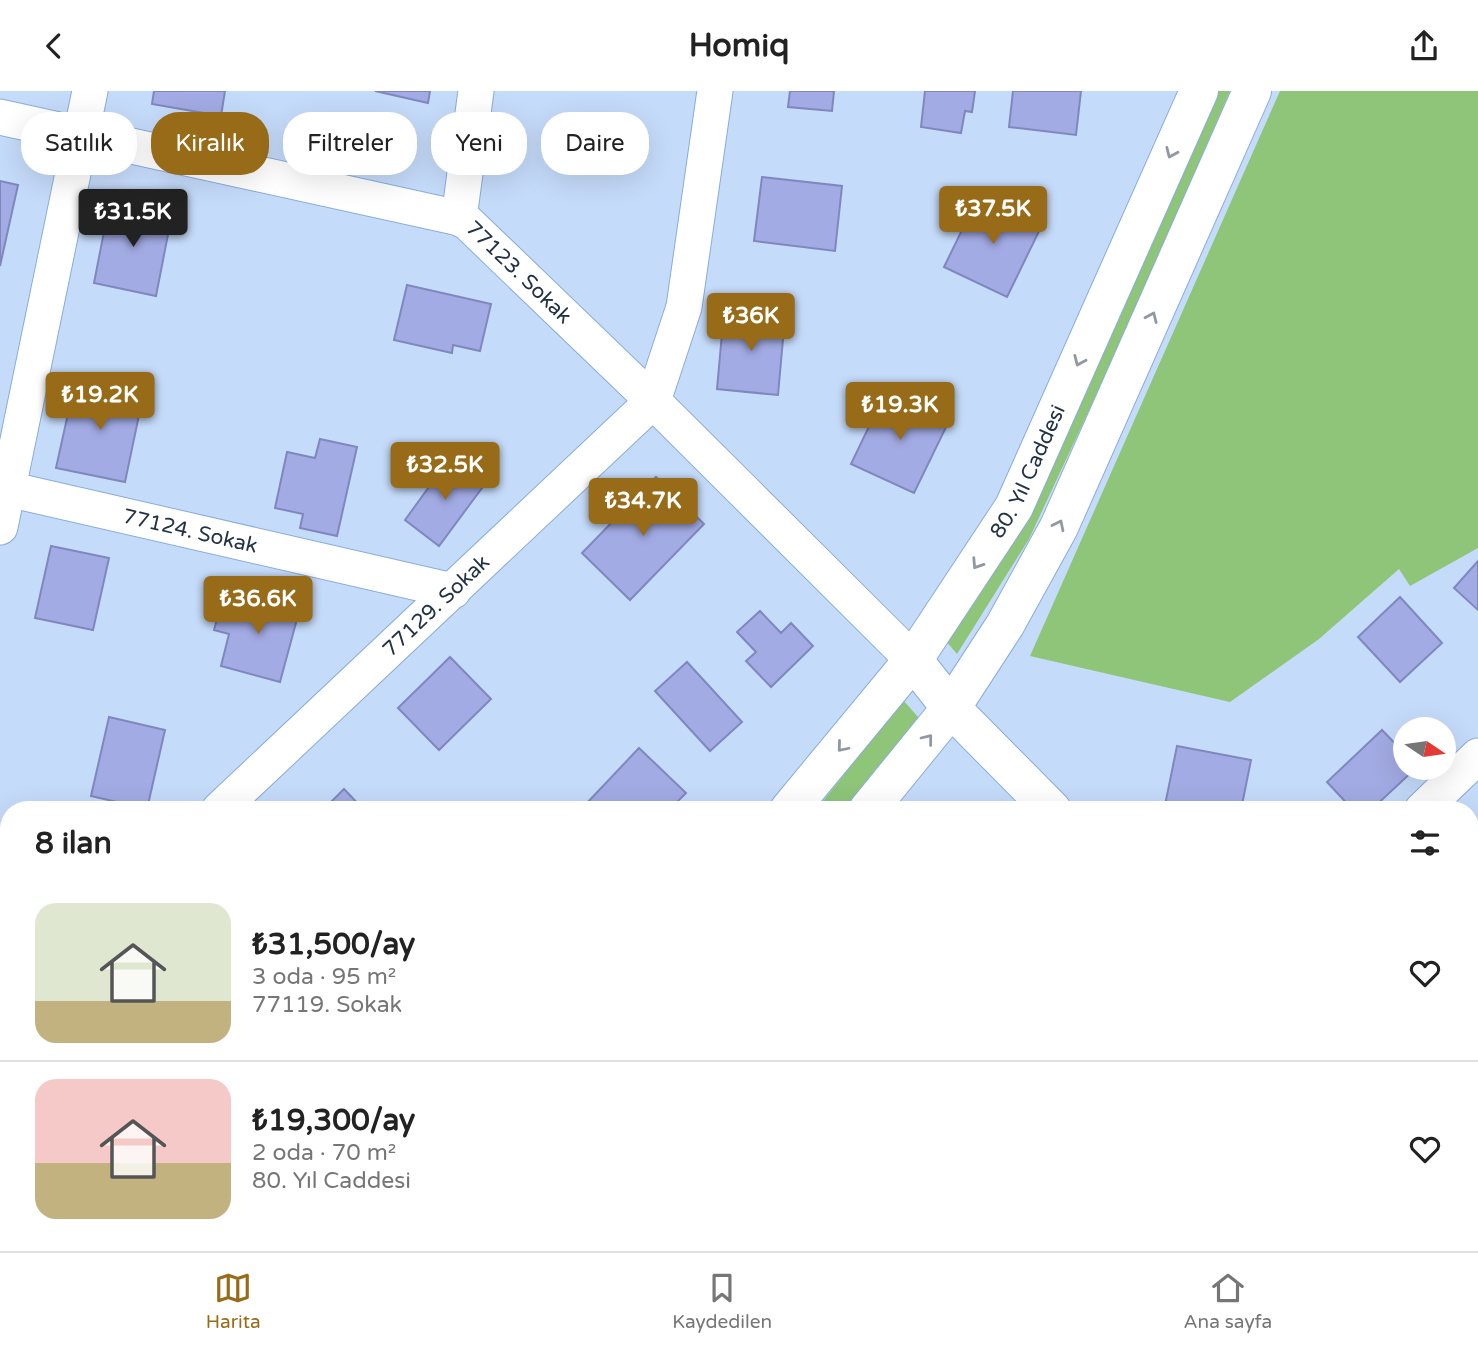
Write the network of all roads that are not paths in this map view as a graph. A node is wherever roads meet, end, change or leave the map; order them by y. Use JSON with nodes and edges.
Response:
{"nodes":[{"id":1,"x":90,"y":91,"type":"edge"},
{"id":2,"x":476,"y":91,"type":"edge"},
{"id":3,"x":715,"y":91,"type":"edge"},
{"id":4,"x":1199,"y":91,"type":"edge"},
{"id":5,"x":1252,"y":91,"type":"edge"},
{"id":6,"x":86,"y":112,"type":"edge"},
{"id":7,"x":0,"y":117,"type":"edge"},
{"id":8,"x":21,"y":122,"type":"edge"},
{"id":9,"x":137,"y":149,"type":"edge"},
{"id":10,"x":74,"y":175,"type":"edge"},
{"id":11,"x":459,"y":218,"type":"junction"},
{"id":12,"x":653,"y":401,"type":"junction"},
{"id":13,"x":8,"y":489,"type":"junction"},
{"id":14,"x":0,"y":527,"type":"edge"},
{"id":15,"x":453,"y":591,"type":"junction"},
{"id":16,"x":913,"y":660,"type":"junction"},
{"id":17,"x":951,"y":708,"type":"junction"},
{"id":18,"x":1478,"y":756,"type":"edge"},
{"id":19,"x":229,"y":801,"type":"edge"},
{"id":20,"x":796,"y":801,"type":"edge"},
{"id":21,"x":875,"y":801,"type":"edge"},
{"id":22,"x":1043,"y":801,"type":"edge"},
{"id":23,"x":1431,"y":801,"type":"edge"}],
"edges":[{"from":1,"to":6,"type":"street"},
{"from":2,"to":11,"type":"street"},
{"from":3,"to":12,"type":"street"},
{"from":4,"to":16,"type":"main road","name":"80. Yıl Caddesi","one_way":true},
{"from":17,"to":5,"type":"main road","one_way":true},
{"from":7,"to":8,"type":"street","name":"77123. Sokak"},
{"from":9,"to":11,"type":"street","name":"77123. Sokak"},
{"from":10,"to":13,"type":"street"},
{"from":11,"to":12,"type":"street","name":"77123. Sokak"},
{"from":12,"to":15,"type":"street","name":"77129. Sokak"},
{"from":12,"to":16,"type":"street","name":"77123. Sokak"},
{"from":13,"to":14,"type":"street"},
{"from":13,"to":15,"type":"street","name":"77124. Sokak"},
{"from":15,"to":19,"type":"street","name":"77129. Sokak"},
{"from":16,"to":17,"type":"main road"},
{"from":16,"to":20,"type":"main road","name":"80. Yıl Caddesi","one_way":true},
{"from":21,"to":17,"type":"main road","one_way":true},
{"from":17,"to":22,"type":"main road"},
{"from":18,"to":23,"type":"street"}]}
